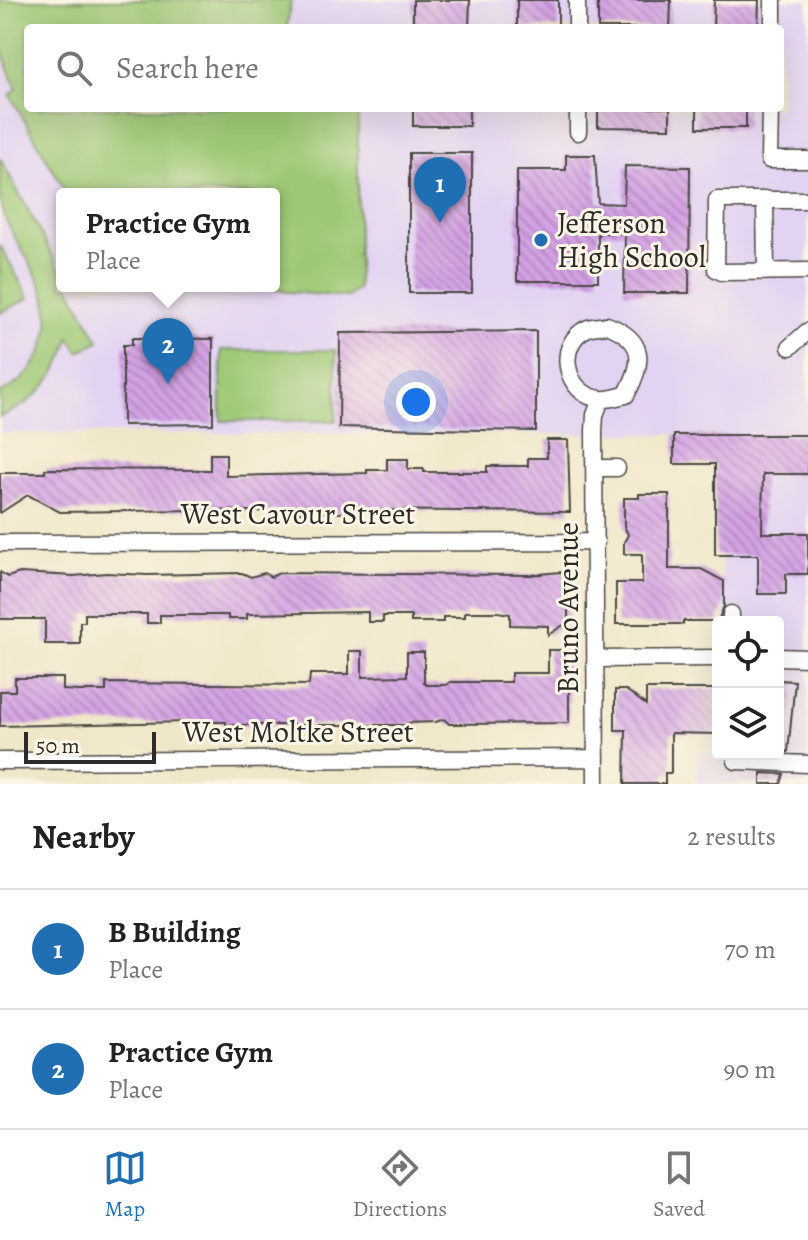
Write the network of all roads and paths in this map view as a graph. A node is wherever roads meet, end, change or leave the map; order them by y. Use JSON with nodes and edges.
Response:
{"nodes":[{"id":1,"x":577,"y":0,"type":"edge"},
{"id":2,"x":773,"y":0,"type":"edge"},
{"id":3,"x":577,"y":24,"type":"edge"},
{"id":4,"x":773,"y":24,"type":"edge"},
{"id":5,"x":578,"y":112,"type":"edge"},
{"id":6,"x":770,"y":112,"type":"edge"},
{"id":7,"x":578,"y":132,"type":"dead end"},
{"id":8,"x":808,"y":160,"type":"edge"},
{"id":9,"x":765,"y":199,"type":"junction"},
{"id":10,"x":808,"y":200,"type":"edge"},
{"id":11,"x":808,"y":271,"type":"edge"},
{"id":12,"x":766,"y":272,"type":"junction"},
{"id":13,"x":808,"y":331,"type":"edge"},
{"id":14,"x":790,"y":347,"type":"dead end"},
{"id":15,"x":601,"y":399,"type":"junction"},
{"id":16,"x":595,"y":468,"type":"junction"},
{"id":17,"x":617,"y":468,"type":"dead end"},
{"id":18,"x":596,"y":542,"type":"junction"},
{"id":19,"x":0,"y":543,"type":"edge"},
{"id":20,"x":784,"y":657,"type":"edge"},
{"id":21,"x":712,"y":658,"type":"edge"},
{"id":22,"x":808,"y":658,"type":"edge"},
{"id":23,"x":597,"y":659,"type":"junction"},
{"id":24,"x":596,"y":758,"type":"junction"},
{"id":25,"x":0,"y":761,"type":"edge"},
{"id":26,"x":736,"y":761,"type":"dead end"},
{"id":27,"x":808,"y":764,"type":"edge"},
{"id":28,"x":596,"y":784,"type":"edge"}],
"edges":[{"from":1,"to":3,"type":"street"},
{"from":2,"to":4,"type":"street"},
{"from":5,"to":7,"type":"street"},
{"from":6,"to":8,"type":"street"},
{"from":9,"to":10,"type":"street"},
{"from":9,"to":12,"type":"street"},
{"from":9,"to":12,"type":"street"},
{"from":11,"to":12,"type":"street"},
{"from":13,"to":14,"type":"street"},
{"from":15,"to":15,"type":"street"},
{"from":15,"to":16,"type":"street","name":"Bruno Avenue"},
{"from":16,"to":17,"type":"street"},
{"from":16,"to":18,"type":"street","name":"Bruno Avenue"},
{"from":18,"to":19,"type":"street","name":"West Cavour Street"},
{"from":18,"to":23,"type":"street","name":"Bruno Avenue"},
{"from":20,"to":22,"type":"street"},
{"from":21,"to":23,"type":"street"},
{"from":23,"to":24,"type":"street","name":"Bruno Avenue"},
{"from":24,"to":25,"type":"street","name":"West Moltke Street"},
{"from":24,"to":28,"type":"street","name":"Bruno Avenue"},
{"from":26,"to":27,"type":"street"}]}
